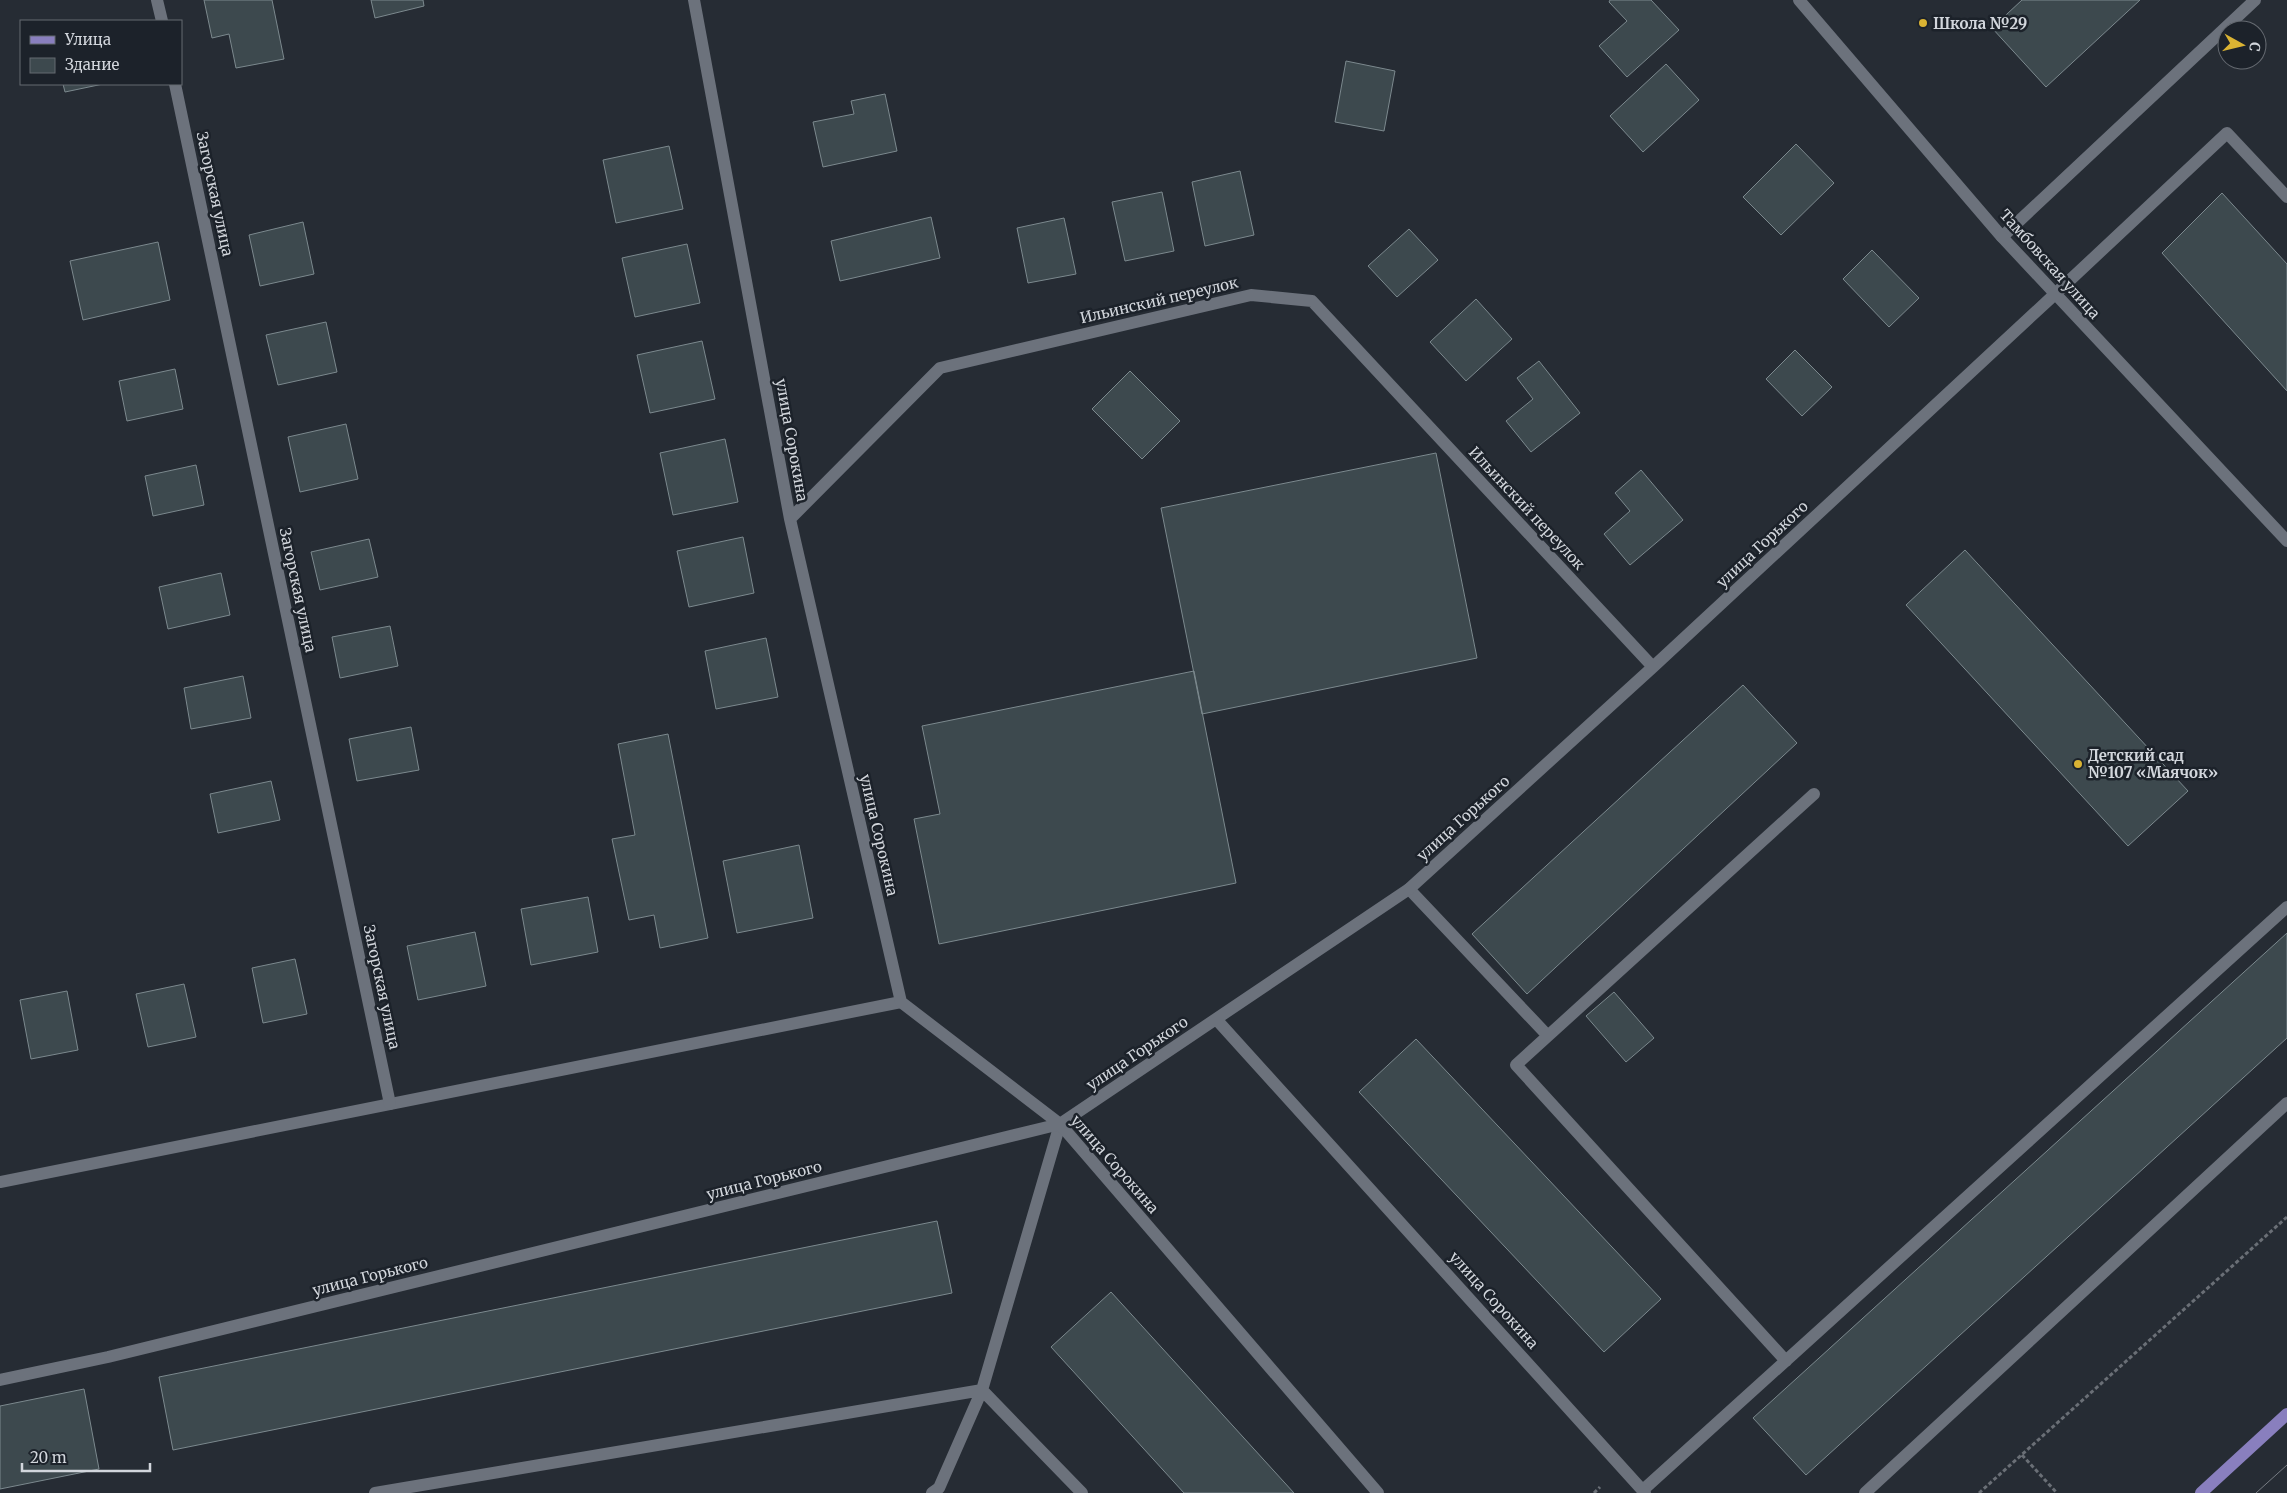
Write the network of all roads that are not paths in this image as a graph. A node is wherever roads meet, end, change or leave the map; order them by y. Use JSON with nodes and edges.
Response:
{"nodes":[{"id":1,"x":157,"y":0,"type":"edge"},
{"id":2,"x":694,"y":0,"type":"edge"},
{"id":3,"x":1799,"y":0,"type":"edge"},
{"id":4,"x":2255,"y":0,"type":"edge"},
{"id":5,"x":162,"y":20,"type":"edge"},
{"id":6,"x":175,"y":85,"type":"edge"},
{"id":7,"x":2287,"y":197,"type":"edge"},
{"id":8,"x":2002,"y":236,"type":"junction"},
{"id":9,"x":2054,"y":295,"type":"junction"},
{"id":10,"x":790,"y":519,"type":"junction"},
{"id":11,"x":2287,"y":541,"type":"edge"},
{"id":12,"x":1653,"y":667,"type":"junction"},
{"id":13,"x":1814,"y":794,"type":"dead end"},
{"id":14,"x":1409,"y":889,"type":"junction"},
{"id":15,"x":2287,"y":908,"type":"edge"},
{"id":16,"x":901,"y":1002,"type":"junction"},
{"id":17,"x":1216,"y":1019,"type":"junction"},
{"id":18,"x":1548,"y":1036,"type":"junction"},
{"id":19,"x":2287,"y":1103,"type":"edge"},
{"id":20,"x":390,"y":1104,"type":"junction"},
{"id":21,"x":1060,"y":1124,"type":"junction"},
{"id":22,"x":0,"y":1182,"type":"edge"},
{"id":23,"x":1786,"y":1361,"type":"junction"},
{"id":24,"x":0,"y":1380,"type":"edge"},
{"id":25,"x":982,"y":1390,"type":"junction"},
{"id":26,"x":2287,"y":1414,"type":"edge"},
{"id":27,"x":1644,"y":1492,"type":"edge"},
{"id":28,"x":375,"y":1493,"type":"edge"},
{"id":29,"x":932,"y":1493,"type":"edge"},
{"id":30,"x":1082,"y":1493,"type":"edge"},
{"id":31,"x":1378,"y":1493,"type":"edge"},
{"id":32,"x":1866,"y":1493,"type":"edge"},
{"id":33,"x":2201,"y":1493,"type":"edge"}],
"edges":[{"from":1,"to":5,"type":"street"},
{"from":2,"to":10,"type":"street","name":"улица Сорокина"},
{"from":3,"to":8,"type":"street","name":"Тамбовская улица"},
{"from":4,"to":8,"type":"street"},
{"from":6,"to":20,"type":"street","name":"Загорская улица"},
{"from":7,"to":9,"type":"street","name":"улица Горького"},
{"from":8,"to":9,"type":"street","name":"Тамбовская улица"},
{"from":9,"to":11,"type":"street","name":"Тамбовская улица"},
{"from":9,"to":12,"type":"street","name":"улица Горького"},
{"from":10,"to":12,"type":"street","name":"Ильинский переулок"},
{"from":10,"to":16,"type":"street","name":"улица Сорокина"},
{"from":12,"to":14,"type":"street","name":"улица Горького"},
{"from":13,"to":18,"type":"street"},
{"from":14,"to":17,"type":"street","name":"улица Горького"},
{"from":14,"to":18,"type":"street"},
{"from":15,"to":23,"type":"street"},
{"from":16,"to":20,"type":"street"},
{"from":16,"to":21,"type":"street","name":"улица Сорокина"},
{"from":17,"to":21,"type":"street","name":"улица Горького"},
{"from":17,"to":27,"type":"street","name":"улица Сорокина"},
{"from":18,"to":23,"type":"street"},
{"from":19,"to":32,"type":"street"},
{"from":20,"to":22,"type":"street"},
{"from":21,"to":24,"type":"street","name":"улица Горького"},
{"from":21,"to":25,"type":"street"},
{"from":21,"to":31,"type":"street","name":"улица Сорокина"},
{"from":23,"to":27,"type":"street"},
{"from":25,"to":28,"type":"street"},
{"from":25,"to":29,"type":"street"},
{"from":25,"to":30,"type":"street"},
{"from":26,"to":33,"type":"main road"}]}
